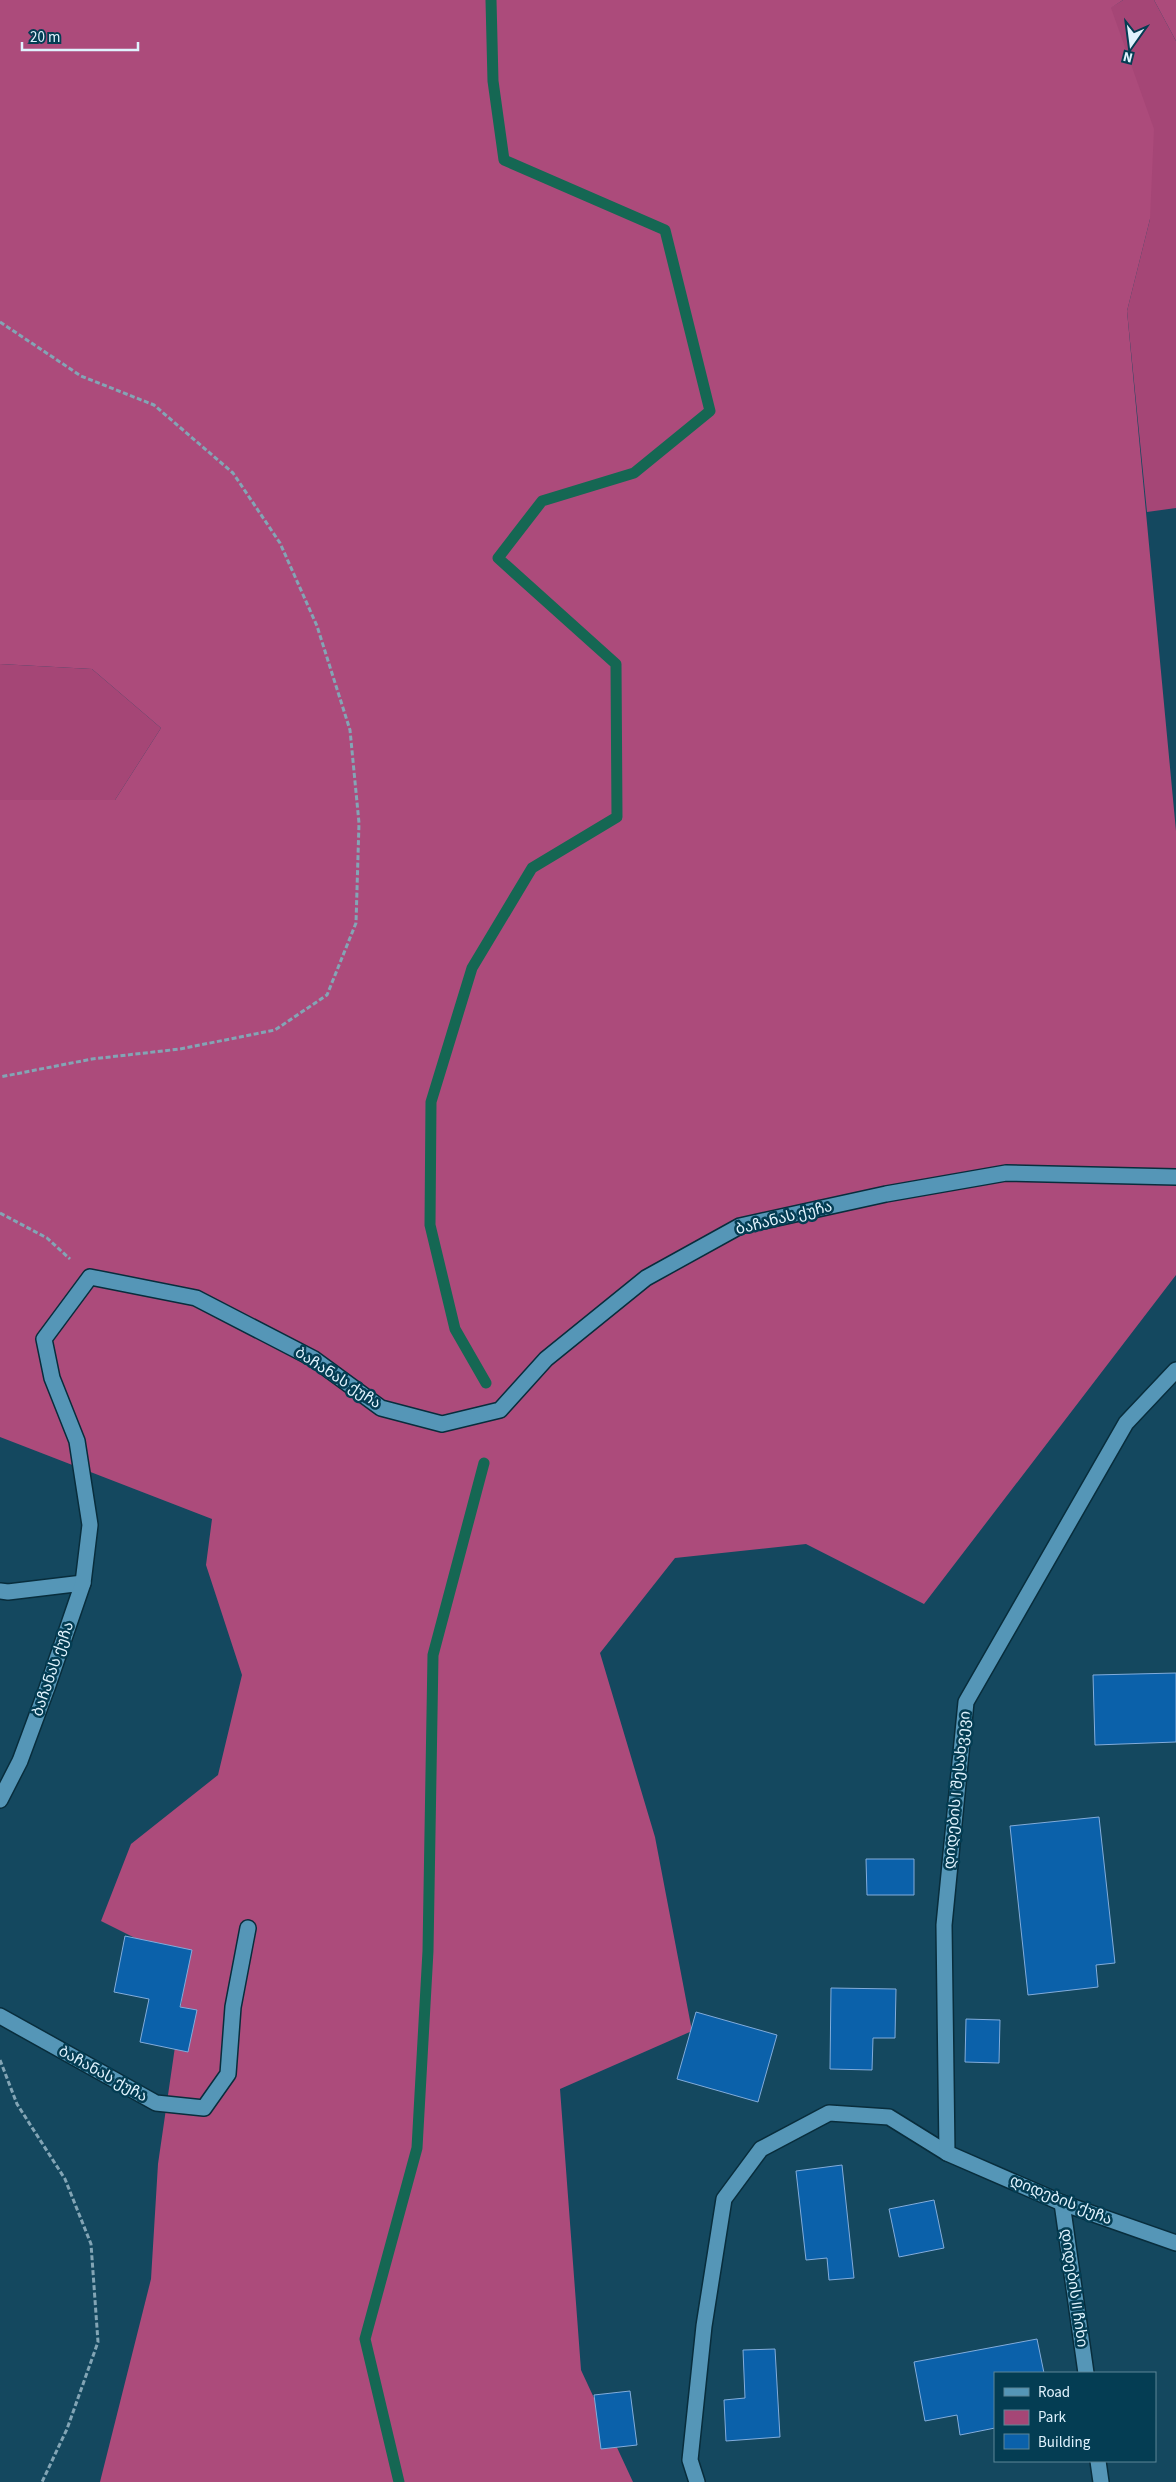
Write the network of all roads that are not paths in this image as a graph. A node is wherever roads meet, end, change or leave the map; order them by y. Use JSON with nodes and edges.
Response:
{"nodes":[{"id":1,"x":1176,"y":1177,"type":"edge"},
{"id":2,"x":1174,"y":1374,"type":"edge"},
{"id":3,"x":83,"y":1583,"type":"junction"},
{"id":4,"x":0,"y":1591,"type":"edge"},
{"id":5,"x":0,"y":1800,"type":"edge"},
{"id":6,"x":248,"y":1928,"type":"dead end"},
{"id":7,"x":0,"y":2016,"type":"edge"},
{"id":8,"x":947,"y":2152,"type":"junction"},
{"id":9,"x":1062,"y":2203,"type":"junction"},
{"id":10,"x":1176,"y":2243,"type":"edge"},
{"id":11,"x":1086,"y":2372,"type":"edge"},
{"id":12,"x":1098,"y":2462,"type":"edge"},
{"id":13,"x":698,"y":2482,"type":"edge"},
{"id":14,"x":1101,"y":2482,"type":"edge"}],
"edges":[{"from":1,"to":3,"type":"street","name":"ბაჩანას ქუჩა"},
{"from":2,"to":8,"type":"street","name":"დიდების I შესახვევი"},
{"from":3,"to":4,"type":"street"},
{"from":3,"to":5,"type":"street","name":"ბაჩანას ქუჩა"},
{"from":6,"to":7,"type":"street","name":"ბაჩანას ქუჩა"},
{"from":8,"to":9,"type":"street","name":"დიდების ქუჩა"},
{"from":8,"to":13,"type":"street","name":"დიდების ქუჩა"},
{"from":9,"to":10,"type":"street","name":"დიდების ქუჩა"},
{"from":9,"to":11,"type":"street","name":"დიდების II ჩიხი"},
{"from":12,"to":14,"type":"street"}]}
